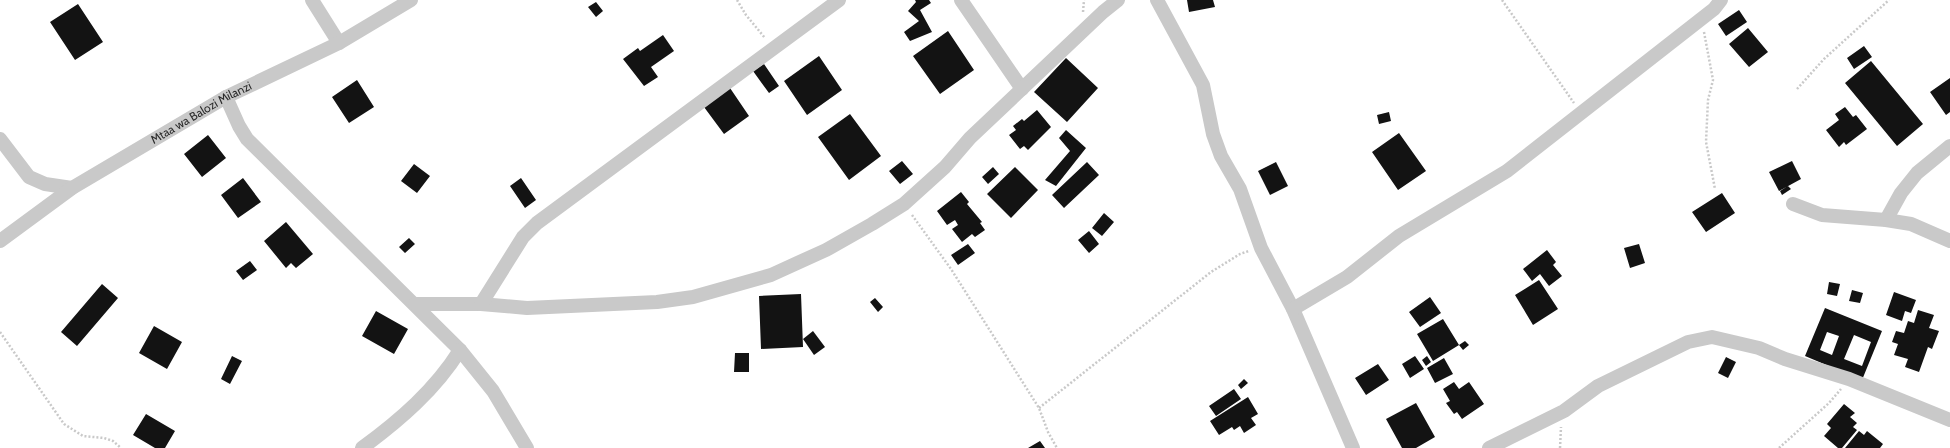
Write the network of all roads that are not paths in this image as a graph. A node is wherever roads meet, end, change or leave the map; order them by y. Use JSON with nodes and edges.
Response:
{"nodes":[{"id":1,"x":312,"y":0,"type":"edge"},
{"id":2,"x":411,"y":0,"type":"edge"},
{"id":3,"x":839,"y":0,"type":"edge"},
{"id":4,"x":961,"y":0,"type":"edge"},
{"id":5,"x":1118,"y":0,"type":"edge"},
{"id":6,"x":1158,"y":0,"type":"edge"},
{"id":7,"x":1721,"y":0,"type":"edge"},
{"id":8,"x":339,"y":43,"type":"junction"},
{"id":9,"x":1022,"y":89,"type":"junction"},
{"id":10,"x":226,"y":97,"type":"junction"},
{"id":11,"x":0,"y":139,"type":"edge"},
{"id":12,"x":1950,"y":146,"type":"edge"},
{"id":13,"x":72,"y":188,"type":"junction"},
{"id":14,"x":1793,"y":204,"type":"dead end"},
{"id":15,"x":1886,"y":220,"type":"junction"},
{"id":16,"x":0,"y":241,"type":"edge"},
{"id":17,"x":1950,"y":241,"type":"edge"},
{"id":18,"x":415,"y":304,"type":"junction"},
{"id":19,"x":481,"y":304,"type":"junction"},
{"id":20,"x":1293,"y":309,"type":"junction"},
{"id":21,"x":460,"y":350,"type":"junction"},
{"id":22,"x":1950,"y":420,"type":"edge"},
{"id":23,"x":1351,"y":447,"type":"edge"},
{"id":24,"x":362,"y":448,"type":"edge"},
{"id":25,"x":527,"y":448,"type":"edge"},
{"id":26,"x":1489,"y":448,"type":"edge"}],
"edges":[{"from":1,"to":8,"type":"street"},
{"from":2,"to":8,"type":"street","name":"Mtaa wa Balozi Milanzi"},
{"from":3,"to":19,"type":"street"},
{"from":4,"to":9,"type":"street"},
{"from":5,"to":9,"type":"street"},
{"from":6,"to":20,"type":"street"},
{"from":7,"to":20,"type":"street"},
{"from":8,"to":10,"type":"street","name":"Mtaa wa Balozi Milanzi"},
{"from":9,"to":19,"type":"street"},
{"from":10,"to":13,"type":"street","name":"Mtaa wa Balozi Milanzi"},
{"from":10,"to":18,"type":"street"},
{"from":11,"to":13,"type":"street"},
{"from":12,"to":15,"type":"street"},
{"from":13,"to":16,"type":"street","name":"Mtaa wa Balozi Milanzi"},
{"from":14,"to":15,"type":"street"},
{"from":15,"to":17,"type":"street"},
{"from":18,"to":19,"type":"street"},
{"from":18,"to":21,"type":"street"},
{"from":20,"to":23,"type":"street"},
{"from":21,"to":24,"type":"street"},
{"from":21,"to":25,"type":"street"},
{"from":22,"to":26,"type":"street"}]}
